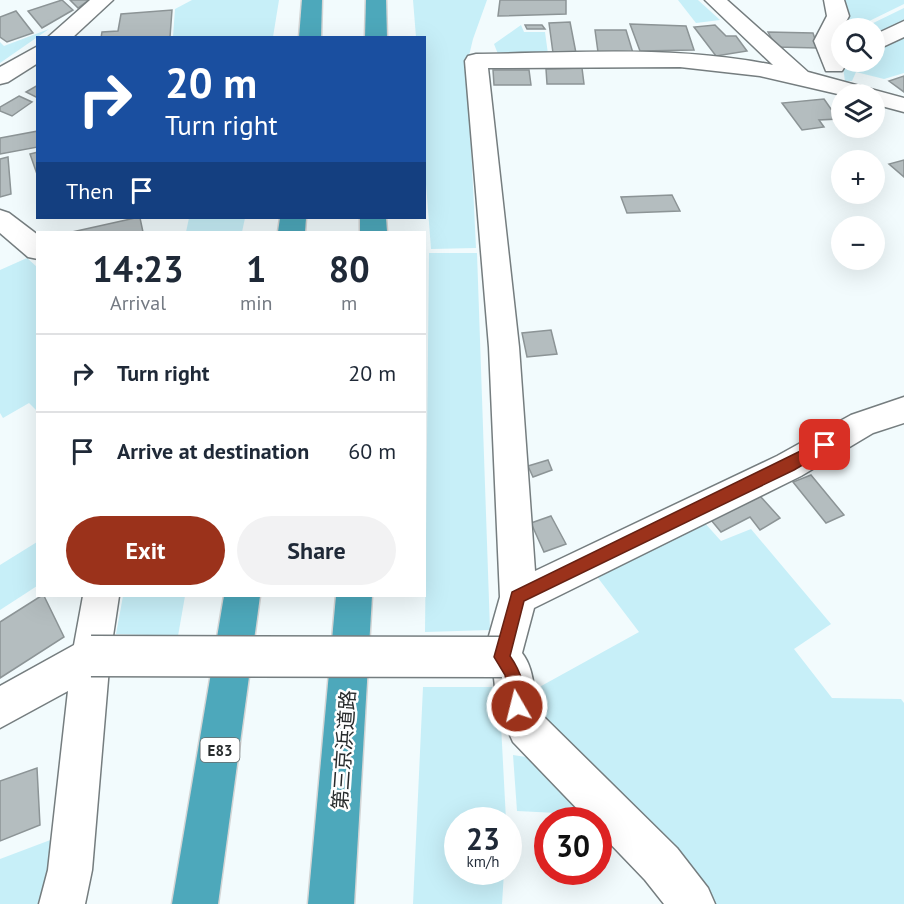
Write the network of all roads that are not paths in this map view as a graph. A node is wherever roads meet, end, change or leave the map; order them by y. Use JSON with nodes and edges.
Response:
{"nodes":[{"id":1,"x":103,"y":0,"type":"edge"},
{"id":2,"x":715,"y":0,"type":"edge"},
{"id":3,"x":834,"y":0,"type":"edge"},
{"id":4,"x":312,"y":2,"type":"edge"},
{"id":5,"x":376,"y":2,"type":"edge"},
{"id":6,"x":837,"y":18,"type":"edge"},
{"id":7,"x":904,"y":28,"type":"edge"},
{"id":8,"x":831,"y":29,"type":"edge"},
{"id":9,"x":60,"y":36,"type":"edge"},
{"id":10,"x":310,"y":36,"type":"edge"},
{"id":11,"x":376,"y":36,"type":"edge"},
{"id":12,"x":885,"y":38,"type":"edge"},
{"id":13,"x":831,"y":52,"type":"edge"},
{"id":14,"x":36,"y":54,"type":"edge"},
{"id":15,"x":0,"y":77,"type":"edge"},
{"id":16,"x":800,"y":77,"type":"junction"},
{"id":17,"x":831,"y":86,"type":"edge"},
{"id":18,"x":885,"y":100,"type":"edge"},
{"id":19,"x":904,"y":105,"type":"edge"},
{"id":20,"x":0,"y":219,"type":"edge"},
{"id":21,"x":36,"y":248,"type":"edge"},
{"id":22,"x":904,"y":410,"type":"edge"},
{"id":23,"x":101,"y":597,"type":"edge"},
{"id":24,"x":242,"y":597,"type":"edge"},
{"id":25,"x":354,"y":597,"type":"edge"},
{"id":26,"x":518,"y":597,"type":"junction"},
{"id":27,"x":91,"y":656,"type":"junction"},
{"id":28,"x":502,"y":657,"type":"junction"},
{"id":29,"x":0,"y":708,"type":"edge"},
{"id":30,"x":63,"y":904,"type":"edge"},
{"id":31,"x":195,"y":904,"type":"edge"},
{"id":32,"x":331,"y":904,"type":"edge"},
{"id":33,"x":692,"y":904,"type":"edge"}],
"edges":[{"from":1,"to":9,"type":"street"},
{"from":2,"to":16,"type":"street"},
{"from":3,"to":6,"type":"street"},
{"from":4,"to":10,"type":"highway"},
{"from":5,"to":11,"type":"highway"},
{"from":7,"to":12,"type":"street"},
{"from":8,"to":13,"type":"street"},
{"from":14,"to":15,"type":"street"},
{"from":16,"to":17,"type":"street"},
{"from":16,"to":26,"type":"street"},
{"from":18,"to":19,"type":"street"},
{"from":20,"to":21,"type":"street"},
{"from":22,"to":26,"type":"street"},
{"from":23,"to":27,"type":"street"},
{"from":24,"to":31,"type":"highway","number":"E83"},
{"from":25,"to":32,"type":"highway","name":"第三京浜道路"},
{"from":26,"to":28,"type":"street"},
{"from":27,"to":28,"type":"street","bridge":true},
{"from":27,"to":29,"type":"street"},
{"from":27,"to":30,"type":"street"},
{"from":28,"to":33,"type":"street"}]}
